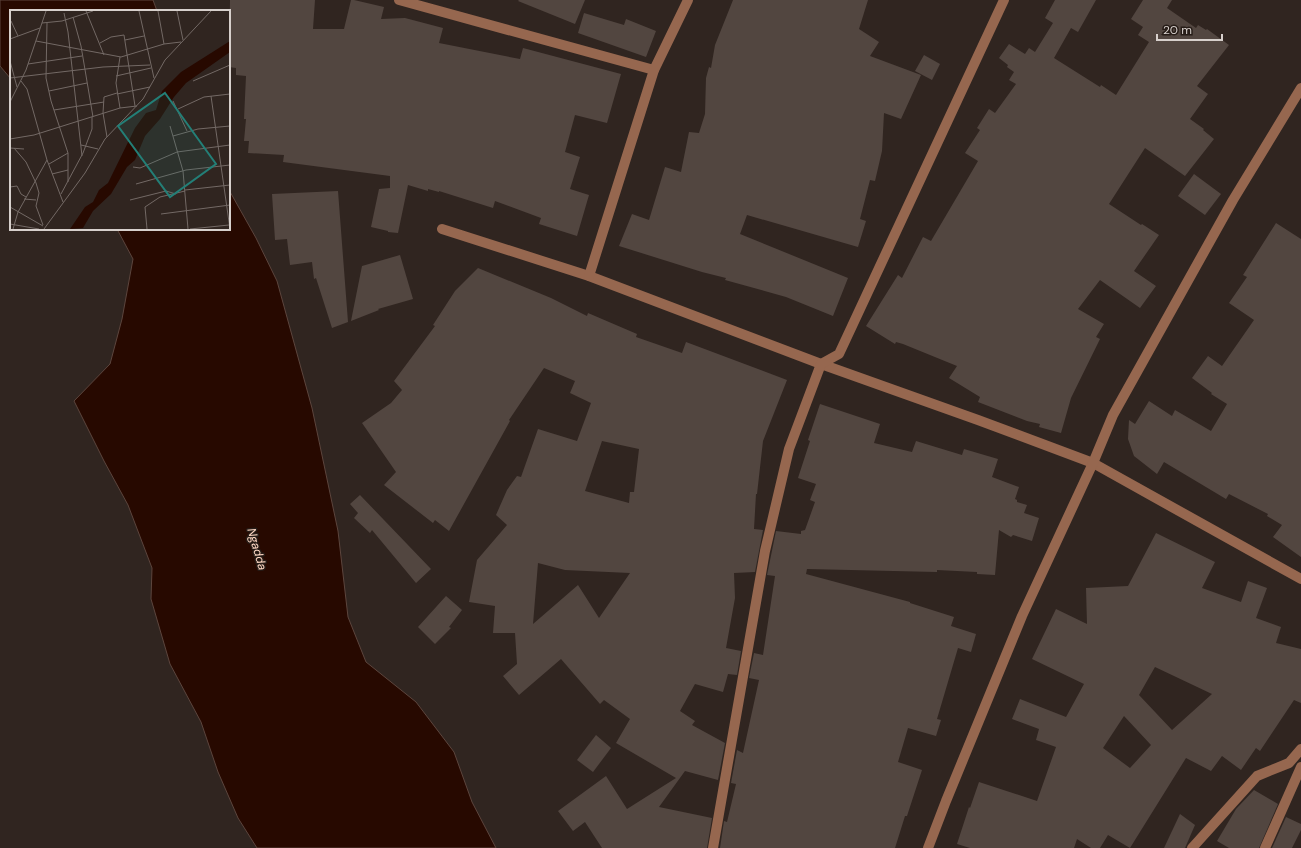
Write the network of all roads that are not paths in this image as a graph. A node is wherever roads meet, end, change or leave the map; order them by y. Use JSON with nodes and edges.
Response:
{"nodes":[{"id":1,"x":398,"y":0,"type":"edge"},
{"id":2,"x":688,"y":0,"type":"edge"},
{"id":3,"x":1004,"y":0,"type":"edge"},
{"id":4,"x":654,"y":70,"type":"junction"},
{"id":5,"x":1301,"y":88,"type":"edge"},
{"id":6,"x":442,"y":229,"type":"dead end"},
{"id":7,"x":589,"y":276,"type":"junction"},
{"id":8,"x":821,"y":364,"type":"junction"},
{"id":9,"x":1093,"y":463,"type":"junction"},
{"id":10,"x":1301,"y":578,"type":"edge"},
{"id":11,"x":1301,"y":749,"type":"edge"},
{"id":12,"x":1301,"y":767,"type":"edge"},
{"id":13,"x":713,"y":848,"type":"edge"},
{"id":14,"x":928,"y":848,"type":"edge"},
{"id":15,"x":1192,"y":848,"type":"edge"},
{"id":16,"x":1265,"y":848,"type":"edge"}],
"edges":[{"from":1,"to":4,"type":"street"},
{"from":2,"to":4,"type":"street"},
{"from":3,"to":8,"type":"street"},
{"from":4,"to":7,"type":"street"},
{"from":5,"to":9,"type":"street"},
{"from":6,"to":7,"type":"street"},
{"from":7,"to":8,"type":"street"},
{"from":8,"to":9,"type":"street"},
{"from":8,"to":13,"type":"street"},
{"from":9,"to":10,"type":"street"},
{"from":9,"to":14,"type":"street"},
{"from":11,"to":15,"type":"street"},
{"from":12,"to":16,"type":"street"}]}
